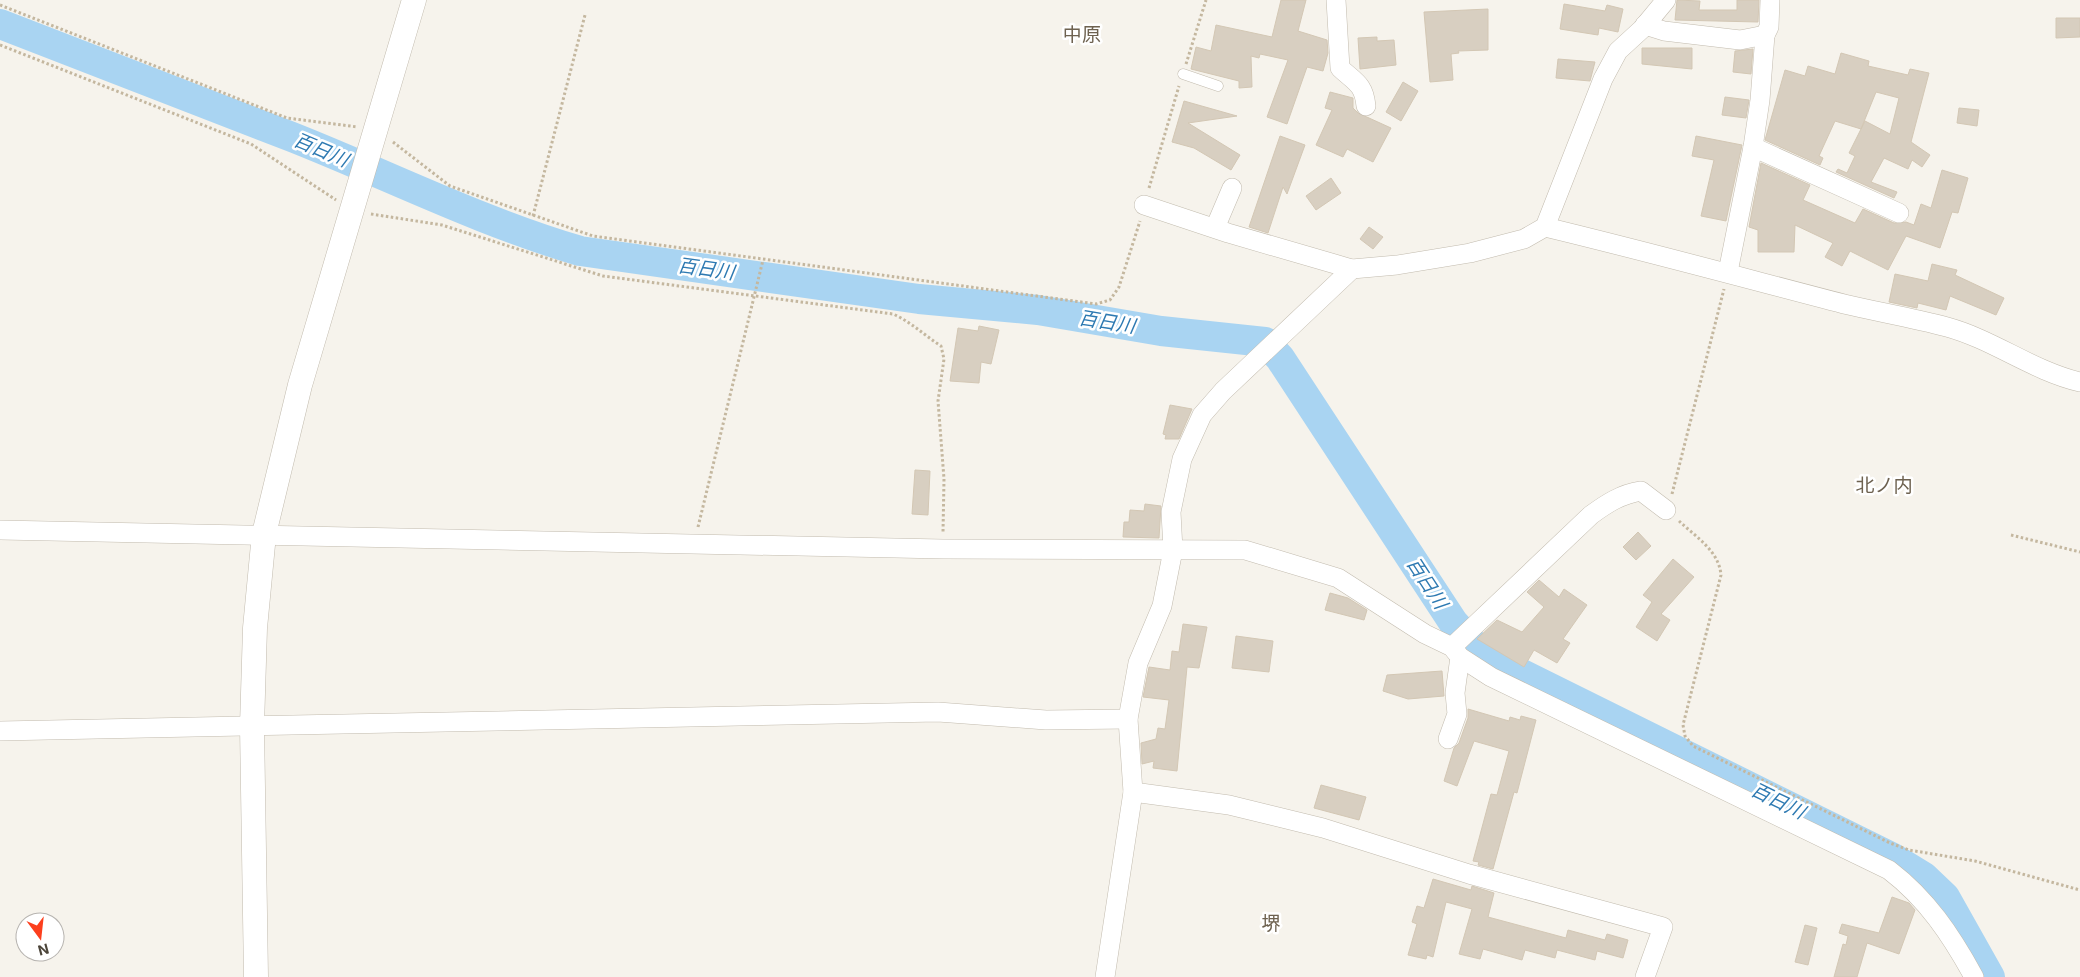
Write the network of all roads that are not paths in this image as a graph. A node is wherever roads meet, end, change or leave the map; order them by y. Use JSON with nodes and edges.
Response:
{"nodes":[{"id":1,"x":414,"y":0,"type":"edge"},
{"id":2,"x":1336,"y":0,"type":"edge"},
{"id":3,"x":1666,"y":0,"type":"edge"},
{"id":4,"x":1770,"y":0,"type":"edge"},
{"id":5,"x":1645,"y":25,"type":"junction"},
{"id":6,"x":1764,"y":36,"type":"junction"},
{"id":7,"x":1183,"y":74,"type":"road end"},
{"id":8,"x":1218,"y":86,"type":"dead end"},
{"id":9,"x":1366,"y":106,"type":"dead end"},
{"id":10,"x":1753,"y":148,"type":"junction"},
{"id":11,"x":1232,"y":188,"type":"dead end"},
{"id":12,"x":1144,"y":205,"type":"road end"},
{"id":13,"x":1899,"y":213,"type":"dead end"},
{"id":14,"x":1545,"y":227,"type":"junction"},
{"id":15,"x":1215,"y":228,"type":"junction"},
{"id":16,"x":1352,"y":269,"type":"junction"},
{"id":17,"x":1728,"y":272,"type":"junction"},
{"id":18,"x":2080,"y":382,"type":"edge"},
{"id":19,"x":1666,"y":510,"type":"road end"},
{"id":20,"x":0,"y":530,"type":"edge"},
{"id":21,"x":264,"y":534,"type":"junction"},
{"id":22,"x":1173,"y":550,"type":"junction"},
{"id":23,"x":1460,"y":643,"type":"junction"},
{"id":24,"x":1128,"y":719,"type":"junction"},
{"id":25,"x":252,"y":726,"type":"junction"},
{"id":26,"x":0,"y":731,"type":"edge"},
{"id":27,"x":1448,"y":739,"type":"dead end"},
{"id":28,"x":1133,"y":792,"type":"junction"},
{"id":29,"x":256,"y":977,"type":"edge"},
{"id":30,"x":1105,"y":977,"type":"edge"},
{"id":31,"x":1644,"y":977,"type":"edge"},
{"id":32,"x":1974,"y":977,"type":"edge"}],
"edges":[{"from":1,"to":21,"type":"street"},
{"from":2,"to":9,"type":"street"},
{"from":3,"to":5,"type":"street"},
{"from":4,"to":6,"type":"street"},
{"from":5,"to":6,"type":"street"},
{"from":5,"to":14,"type":"street"},
{"from":6,"to":10,"type":"street"},
{"from":7,"to":8,"type":"lane"},
{"from":10,"to":13,"type":"street"},
{"from":10,"to":17,"type":"street"},
{"from":11,"to":15,"type":"street"},
{"from":12,"to":15,"type":"street"},
{"from":14,"to":16,"type":"street"},
{"from":14,"to":17,"type":"street"},
{"from":15,"to":16,"type":"street"},
{"from":16,"to":22,"type":"street"},
{"from":17,"to":18,"type":"street"},
{"from":19,"to":23,"type":"street"},
{"from":20,"to":21,"type":"street"},
{"from":21,"to":22,"type":"street"},
{"from":21,"to":25,"type":"street"},
{"from":22,"to":23,"type":"street"},
{"from":22,"to":24,"type":"street"},
{"from":23,"to":27,"type":"street"},
{"from":23,"to":32,"type":"street"},
{"from":24,"to":25,"type":"street"},
{"from":24,"to":28,"type":"street"},
{"from":25,"to":26,"type":"street"},
{"from":25,"to":29,"type":"street"},
{"from":28,"to":30,"type":"street"},
{"from":28,"to":31,"type":"street"}]}
